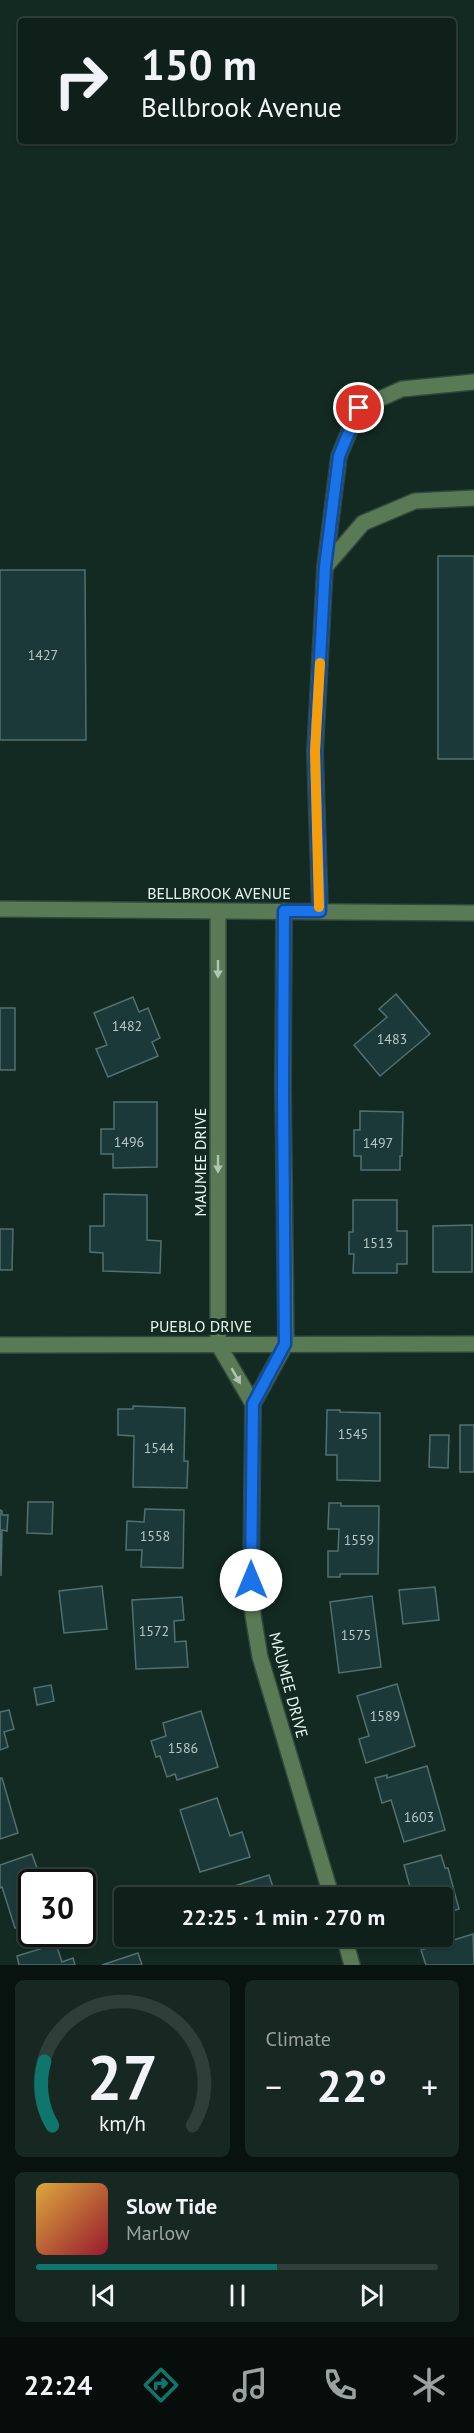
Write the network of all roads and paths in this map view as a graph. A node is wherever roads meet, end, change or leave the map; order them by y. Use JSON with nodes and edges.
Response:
{"nodes":[{"id":1,"x":474,"y":382,"type":"edge"},
{"id":2,"x":474,"y":498,"type":"edge"},
{"id":3,"x":325,"y":567,"type":"junction"},
{"id":4,"x":0,"y":909,"type":"edge"},
{"id":5,"x":218,"y":911,"type":"junction"},
{"id":6,"x":284,"y":911,"type":"junction"},
{"id":7,"x":320,"y":911,"type":"junction"},
{"id":8,"x":474,"y":913,"type":"edge"},
{"id":9,"x":218,"y":1344,"type":"junction"},
{"id":10,"x":285,"y":1344,"type":"junction"},
{"id":11,"x":474,"y":1344,"type":"edge"},
{"id":12,"x":0,"y":1345,"type":"edge"},
{"id":13,"x":253,"y":1404,"type":"junction"},
{"id":14,"x":329,"y":1887,"type":"edge"},
{"id":15,"x":347,"y":1947,"type":"edge"},
{"id":16,"x":352,"y":1965,"type":"edge"}],
"edges":[{"from":1,"to":3,"type":"street"},
{"from":2,"to":3,"type":"street"},
{"from":3,"to":7,"type":"street"},
{"from":4,"to":5,"type":"street","name":"BELLBROOK AVENUE"},
{"from":5,"to":6,"type":"street","name":"BELLBROOK AVENUE"},
{"from":5,"to":9,"type":"street","name":"MAUMEE DRIVE","one_way":true},
{"from":6,"to":7,"type":"street","name":"BELLBROOK AVENUE"},
{"from":6,"to":10,"type":"street","name":"MAUMEE DRIVE"},
{"from":7,"to":8,"type":"street","name":"BELLBROOK AVENUE"},
{"from":9,"to":10,"type":"street","name":"PUEBLO DRIVE"},
{"from":9,"to":12,"type":"street","name":"PUEBLO DRIVE"},
{"from":9,"to":13,"type":"street","one_way":true},
{"from":10,"to":11,"type":"street","name":"PUEBLO DRIVE"},
{"from":10,"to":13,"type":"street","name":"MAUMEE DRIVE"},
{"from":13,"to":14,"type":"street","name":"MAUMEE DRIVE"},
{"from":15,"to":16,"type":"street"}]}
